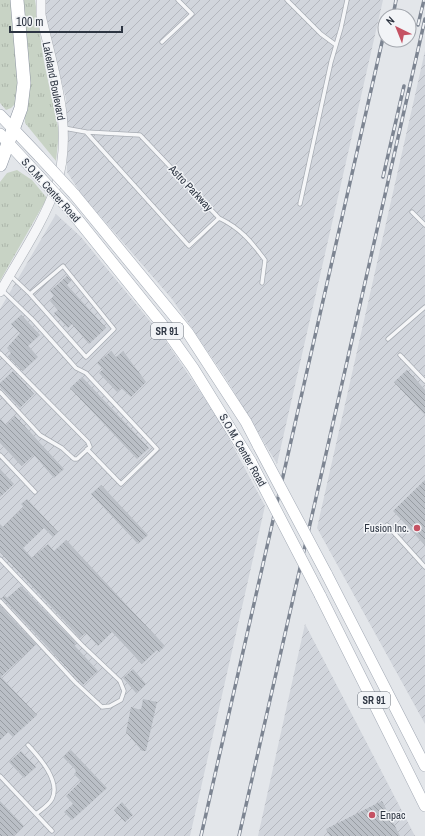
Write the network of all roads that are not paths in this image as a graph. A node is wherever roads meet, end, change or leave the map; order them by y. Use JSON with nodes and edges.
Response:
{"nodes":[{"id":1,"x":17,"y":0,"type":"edge"},
{"id":2,"x":40,"y":0,"type":"edge"},
{"id":3,"x":178,"y":0,"type":"edge"},
{"id":4,"x":288,"y":0,"type":"edge"},
{"id":5,"x":347,"y":0,"type":"edge"},
{"id":6,"x":162,"y":42,"type":"dead end"},
{"id":7,"x":336,"y":45,"type":"junction"},
{"id":8,"x":0,"y":115,"type":"edge"},
{"id":9,"x":64,"y":128,"type":"junction"},
{"id":10,"x":13,"y":129,"type":"junction"},
{"id":11,"x":86,"y":132,"type":"junction"},
{"id":12,"x":4,"y":139,"type":"edge"},
{"id":13,"x":0,"y":165,"type":"edge"},
{"id":14,"x":300,"y":204,"type":"dead end"},
{"id":15,"x":412,"y":212,"type":"dead end"},
{"id":16,"x":219,"y":218,"type":"junction"},
{"id":17,"x":425,"y":225,"type":"edge"},
{"id":18,"x":10,"y":274,"type":"junction"},
{"id":19,"x":262,"y":283,"type":"dead end"},
{"id":20,"x":1,"y":290,"type":"edge"},
{"id":21,"x":30,"y":294,"type":"junction"},
{"id":22,"x":425,"y":307,"type":"edge"},
{"id":23,"x":388,"y":339,"type":"dead end"},
{"id":24,"x":0,"y":353,"type":"edge"},
{"id":25,"x":400,"y":355,"type":"dead end"},
{"id":26,"x":425,"y":381,"type":"edge"},
{"id":27,"x":0,"y":392,"type":"edge"},
{"id":28,"x":87,"y":449,"type":"junction"},
{"id":29,"x":0,"y":455,"type":"edge"},
{"id":30,"x":35,"y":492,"type":"dead end"},
{"id":31,"x":387,"y":525,"type":"dead end"},
{"id":32,"x":0,"y":559,"type":"edge"},
{"id":33,"x":425,"y":567,"type":"edge"},
{"id":34,"x":0,"y":601,"type":"edge"},
{"id":35,"x":28,"y":745,"type":"dead end"},
{"id":36,"x":425,"y":766,"type":"edge"},
{"id":37,"x":0,"y":776,"type":"edge"},
{"id":38,"x":425,"y":806,"type":"edge"},
{"id":39,"x":36,"y":814,"type":"junction"},
{"id":40,"x":52,"y":831,"type":"dead end"}],
"edges":[{"from":1,"to":10,"type":"highway"},
{"from":2,"to":9,"type":"street","name":"Lakeland Boulevard"},
{"from":3,"to":6,"type":"lane"},
{"from":4,"to":7,"type":"lane"},
{"from":5,"to":7,"type":"lane"},
{"from":7,"to":14,"type":"lane"},
{"from":8,"to":10,"type":"main road","name":"S.O.M. Center Road","number":"SR 91"},
{"from":9,"to":11,"type":"lane","name":"Astro Parkway"},
{"from":9,"to":18,"type":"street","name":"Lakeland Boulevard"},
{"from":10,"to":12,"type":"highway"},
{"from":10,"to":36,"type":"main road","name":"S.O.M. Center Road","number":"SR 91","bridge":true},
{"from":11,"to":16,"type":"lane","name":"Astro Parkway"},
{"from":11,"to":16,"type":"lane"},
{"from":12,"to":13,"type":"highway"},
{"from":12,"to":38,"type":"main road","name":"S.O.M. Center Road","number":"SR 91","bridge":true},
{"from":15,"to":17,"type":"lane"},
{"from":16,"to":19,"type":"lane","name":"Astro Parkway"},
{"from":18,"to":20,"type":"street","name":"Lakeland Boulevard"},
{"from":18,"to":21,"type":"lane"},
{"from":20,"to":28,"type":"lane"},
{"from":21,"to":21,"type":"lane"},
{"from":22,"to":23,"type":"lane"},
{"from":24,"to":28,"type":"lane"},
{"from":25,"to":26,"type":"lane"},
{"from":27,"to":28,"type":"lane"},
{"from":29,"to":30,"type":"lane"},
{"from":31,"to":33,"type":"lane"},
{"from":32,"to":34,"type":"lane"},
{"from":35,"to":39,"type":"lane"},
{"from":37,"to":39,"type":"lane"},
{"from":39,"to":40,"type":"lane"}]}
